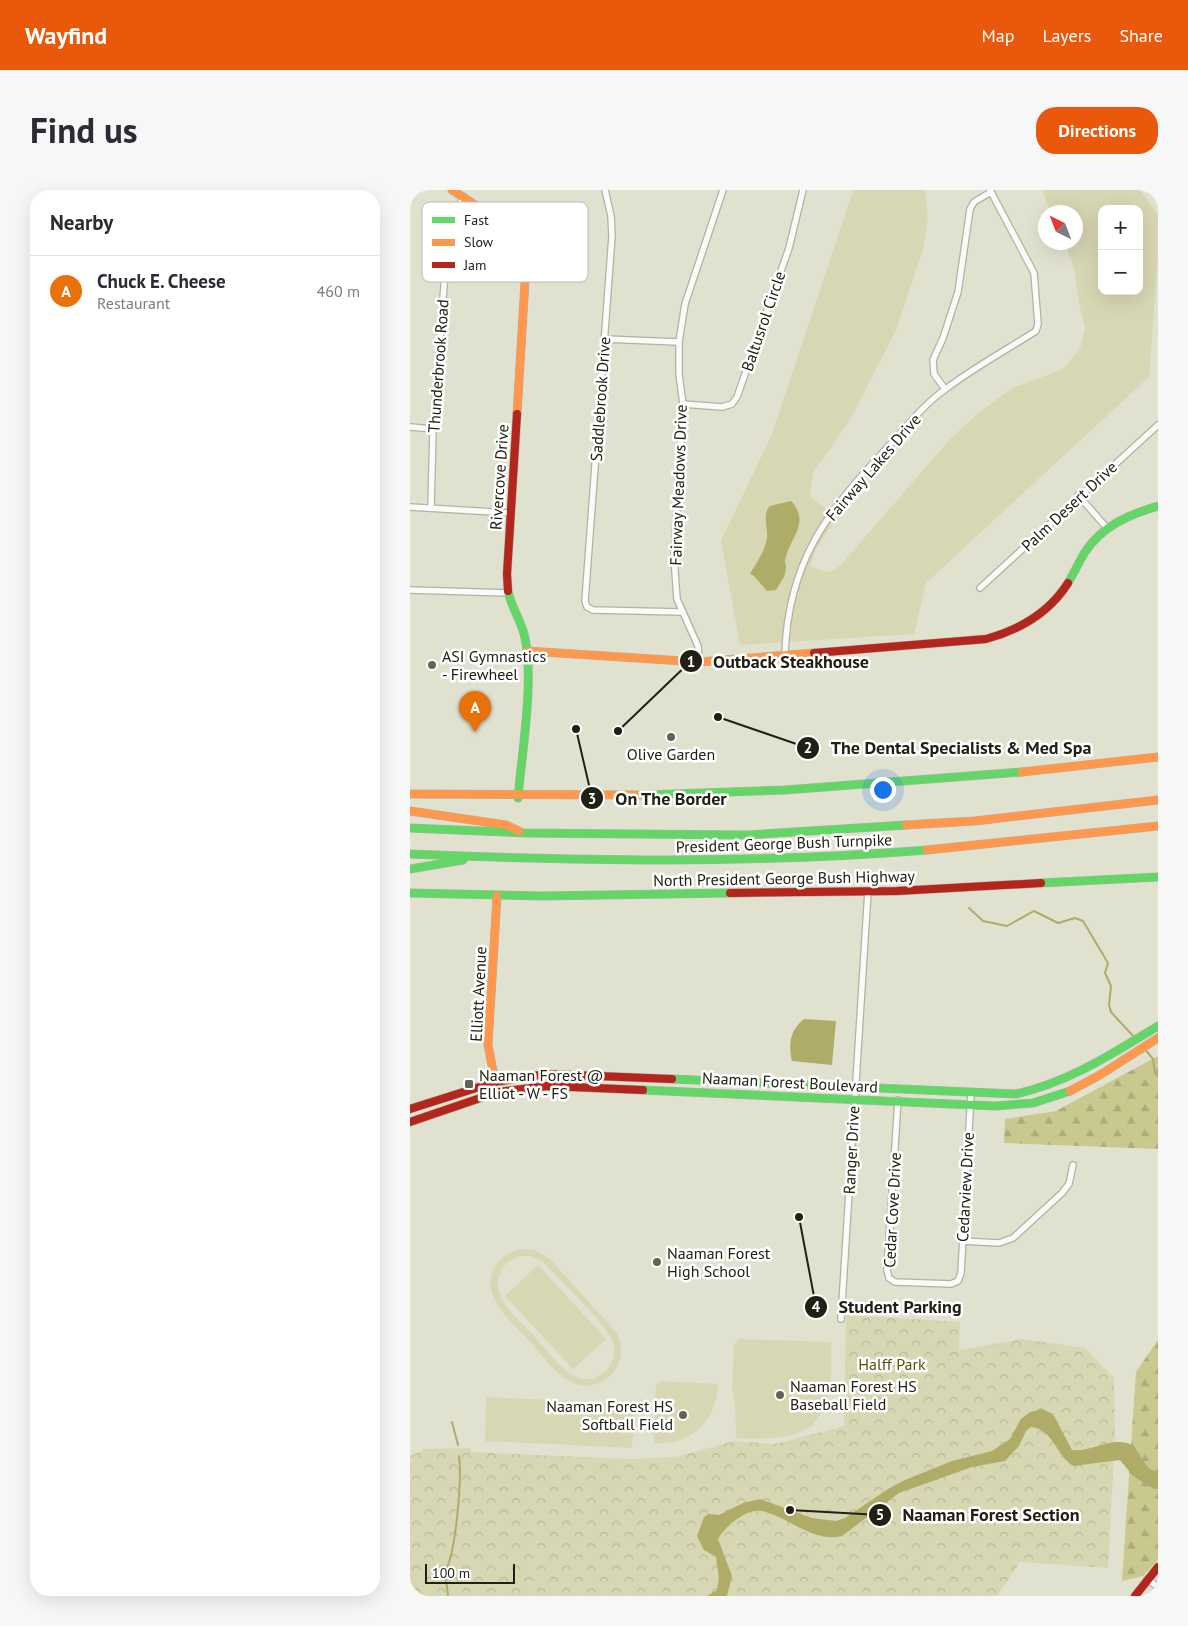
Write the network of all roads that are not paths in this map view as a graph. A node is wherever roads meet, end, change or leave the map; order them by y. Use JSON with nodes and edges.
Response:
{"nodes":[{"id":1,"x":452,"y":190,"type":"edge"},
{"id":2,"x":605,"y":190,"type":"edge"},
{"id":3,"x":723,"y":190,"type":"edge"},
{"id":4,"x":803,"y":190,"type":"edge"},
{"id":5,"x":990,"y":191,"type":"edge"},
{"id":6,"x":464,"y":197,"type":"junction"},
{"id":7,"x":461,"y":202,"type":"edge"},
{"id":8,"x":471,"y":202,"type":"edge"},
{"id":9,"x":444,"y":282,"type":"edge"},
{"id":10,"x":525,"y":282,"type":"edge"},
{"id":11,"x":604,"y":339,"type":"junction"},
{"id":12,"x":679,"y":342,"type":"junction"},
{"id":13,"x":945,"y":389,"type":"junction"},
{"id":14,"x":683,"y":404,"type":"junction"},
{"id":15,"x":1158,"y":425,"type":"edge"},
{"id":16,"x":410,"y":427,"type":"edge"},
{"id":17,"x":433,"y":429,"type":"junction"},
{"id":18,"x":1078,"y":495,"type":"junction"},
{"id":19,"x":1158,"y":506,"type":"edge"},
{"id":20,"x":410,"y":507,"type":"edge"},
{"id":21,"x":431,"y":508,"type":"junction"},
{"id":22,"x":510,"y":513,"type":"junction"},
{"id":23,"x":1107,"y":528,"type":"junction"},
{"id":24,"x":980,"y":588,"type":"dead end"},
{"id":25,"x":410,"y":590,"type":"edge"},
{"id":26,"x":508,"y":593,"type":"junction"},
{"id":27,"x":681,"y":612,"type":"junction"},
{"id":28,"x":527,"y":651,"type":"junction"},
{"id":29,"x":785,"y":654,"type":"junction"},
{"id":30,"x":699,"y":662,"type":"junction"},
{"id":31,"x":1157,"y":757,"type":"edge"},
{"id":32,"x":410,"y":794,"type":"edge"},
{"id":33,"x":518,"y":798,"type":"junction"},
{"id":34,"x":1158,"y":800,"type":"edge"},
{"id":35,"x":410,"y":811,"type":"edge"},
{"id":36,"x":1158,"y":826,"type":"edge"},
{"id":37,"x":410,"y":828,"type":"edge"},
{"id":38,"x":525,"y":833,"type":"junction"},
{"id":39,"x":410,"y":854,"type":"edge"},
{"id":40,"x":481,"y":856,"type":"junction"},
{"id":41,"x":410,"y":869,"type":"edge"},
{"id":42,"x":1158,"y":875,"type":"edge"},
{"id":43,"x":1123,"y":880,"type":"junction"},
{"id":44,"x":1158,"y":881,"type":"edge"},
{"id":45,"x":868,"y":891,"type":"junction"},
{"id":46,"x":410,"y":894,"type":"edge"},
{"id":47,"x":497,"y":896,"type":"junction"},
{"id":48,"x":1158,"y":1026,"type":"edge"},
{"id":49,"x":1158,"y":1038,"type":"edge"},
{"id":50,"x":593,"y":1076,"type":"junction"},
{"id":51,"x":1070,"y":1078,"type":"junction"},
{"id":52,"x":495,"y":1082,"type":"junction"},
{"id":53,"x":592,"y":1086,"type":"junction"},
{"id":54,"x":854,"y":1088,"type":"junction"},
{"id":55,"x":1075,"y":1088,"type":"junction"},
{"id":56,"x":498,"y":1092,"type":"junction"},
{"id":57,"x":971,"y":1093,"type":"junction"},
{"id":58,"x":854,"y":1098,"type":"junction"},
{"id":59,"x":898,"y":1100,"type":"junction"},
{"id":60,"x":970,"y":1105,"type":"junction"},
{"id":61,"x":410,"y":1109,"type":"edge"},
{"id":62,"x":410,"y":1122,"type":"edge"},
{"id":63,"x":1073,"y":1165,"type":"dead end"},
{"id":64,"x":962,"y":1241,"type":"junction"},
{"id":65,"x":958,"y":1281,"type":"joint"},
{"id":66,"x":841,"y":1319,"type":"dead end"},
{"id":67,"x":1158,"y":1567,"type":"edge"},
{"id":68,"x":1147,"y":1580,"type":"junction"},
{"id":69,"x":1158,"y":1586,"type":"edge"},
{"id":70,"x":1136,"y":1596,"type":"edge"}],
"edges":[{"from":1,"to":6,"type":"main road","name":"Rivercove Drive"},
{"from":2,"to":11,"type":"street","name":"Saddlebrook Drive"},
{"from":3,"to":12,"type":"street","name":"Fairway Meadows Drive"},
{"from":4,"to":14,"type":"street","name":"Baltusrol Circle"},
{"from":5,"to":13,"type":"street"},
{"from":5,"to":13,"type":"street","name":"Fairway Lakes Drive"},
{"from":6,"to":7,"type":"street","name":"Thunderbrook Road"},
{"from":6,"to":8,"type":"main road","name":"Rivercove Drive"},
{"from":9,"to":17,"type":"street","name":"Thunderbrook Road"},
{"from":10,"to":22,"type":"main road","name":"Rivercove Drive"},
{"from":11,"to":12,"type":"street"},
{"from":11,"to":27,"type":"street","name":"Saddlebrook Drive"},
{"from":12,"to":14,"type":"street","name":"Fairway Meadows Drive"},
{"from":13,"to":29,"type":"street","name":"Fairway Lakes Drive"},
{"from":14,"to":27,"type":"street","name":"Fairway Meadows Drive"},
{"from":15,"to":18,"type":"street","name":"Palm Desert Drive"},
{"from":16,"to":17,"type":"street"},
{"from":17,"to":21,"type":"street","name":"Thunderbrook Road"},
{"from":18,"to":23,"type":"street"},
{"from":18,"to":24,"type":"street","name":"Palm Desert Drive"},
{"from":19,"to":23,"type":"main road"},
{"from":20,"to":21,"type":"street"},
{"from":21,"to":22,"type":"street"},
{"from":22,"to":26,"type":"main road","name":"Rivercove Drive"},
{"from":23,"to":29,"type":"main road"},
{"from":25,"to":26,"type":"street"},
{"from":26,"to":28,"type":"main road","name":"Rivercove Drive"},
{"from":27,"to":30,"type":"street","name":"Fairway Meadows Drive"},
{"from":28,"to":30,"type":"main road"},
{"from":28,"to":33,"type":"main road","name":"Rivercove Drive"},
{"from":29,"to":30,"type":"main road"},
{"from":31,"to":33,"type":"main road"},
{"from":32,"to":33,"type":"main road"},
{"from":34,"to":38,"type":"main road","name":"President George Bush Turnpike"},
{"from":35,"to":38,"type":"main road"},
{"from":36,"to":40,"type":"main road","name":"President George Bush Turnpike"},
{"from":37,"to":38,"type":"main road","name":"President George Bush Turnpike"},
{"from":39,"to":40,"type":"main road","name":"President George Bush Turnpike"},
{"from":40,"to":41,"type":"main road"},
{"from":42,"to":43,"type":"main road"},
{"from":43,"to":44,"type":"main road"},
{"from":43,"to":45,"type":"main road","name":"North President George Bush Highway"},
{"from":45,"to":47,"type":"main road","name":"North President George Bush Highway"},
{"from":45,"to":54,"type":"street","name":"Ranger Drive"},
{"from":46,"to":47,"type":"main road","name":"North President George Bush Highway"},
{"from":47,"to":52,"type":"main road","name":"Elliott Avenue"},
{"from":48,"to":51,"type":"main road","name":"Naaman Forest Boulevard"},
{"from":49,"to":55,"type":"main road","name":"Naaman Forest Boulevard"},
{"from":50,"to":52,"type":"main road","name":"Naaman Forest Boulevard"},
{"from":50,"to":53,"type":"main road"},
{"from":50,"to":54,"type":"main road","name":"Naaman Forest Boulevard"},
{"from":51,"to":55,"type":"main road"},
{"from":51,"to":57,"type":"main road","name":"Naaman Forest Boulevard"},
{"from":52,"to":56,"type":"main road","name":"Elliott Avenue"},
{"from":52,"to":61,"type":"main road","name":"Naaman Forest Boulevard"},
{"from":53,"to":56,"type":"main road","name":"Naaman Forest Boulevard"},
{"from":53,"to":58,"type":"main road","name":"Naaman Forest Boulevard"},
{"from":54,"to":57,"type":"main road","name":"Naaman Forest Boulevard"},
{"from":54,"to":58,"type":"street","name":"Ranger Drive"},
{"from":55,"to":60,"type":"main road","name":"Naaman Forest Boulevard"},
{"from":56,"to":62,"type":"main road","name":"Naaman Forest Boulevard"},
{"from":57,"to":60,"type":"street","name":"Cedarview Drive"},
{"from":58,"to":59,"type":"main road","name":"Naaman Forest Boulevard"},
{"from":58,"to":66,"type":"street","name":"Ranger Drive"},
{"from":59,"to":60,"type":"main road","name":"Naaman Forest Boulevard"},
{"from":59,"to":65,"type":"street","name":"Cedar Cove Drive"},
{"from":60,"to":64,"type":"street","name":"Cedarview Drive"},
{"from":63,"to":64,"type":"street"},
{"from":64,"to":65,"type":"street","name":"Cedarview Drive"},
{"from":67,"to":68,"type":"main road"},
{"from":68,"to":69,"type":"street"},
{"from":68,"to":70,"type":"main road"}]}
